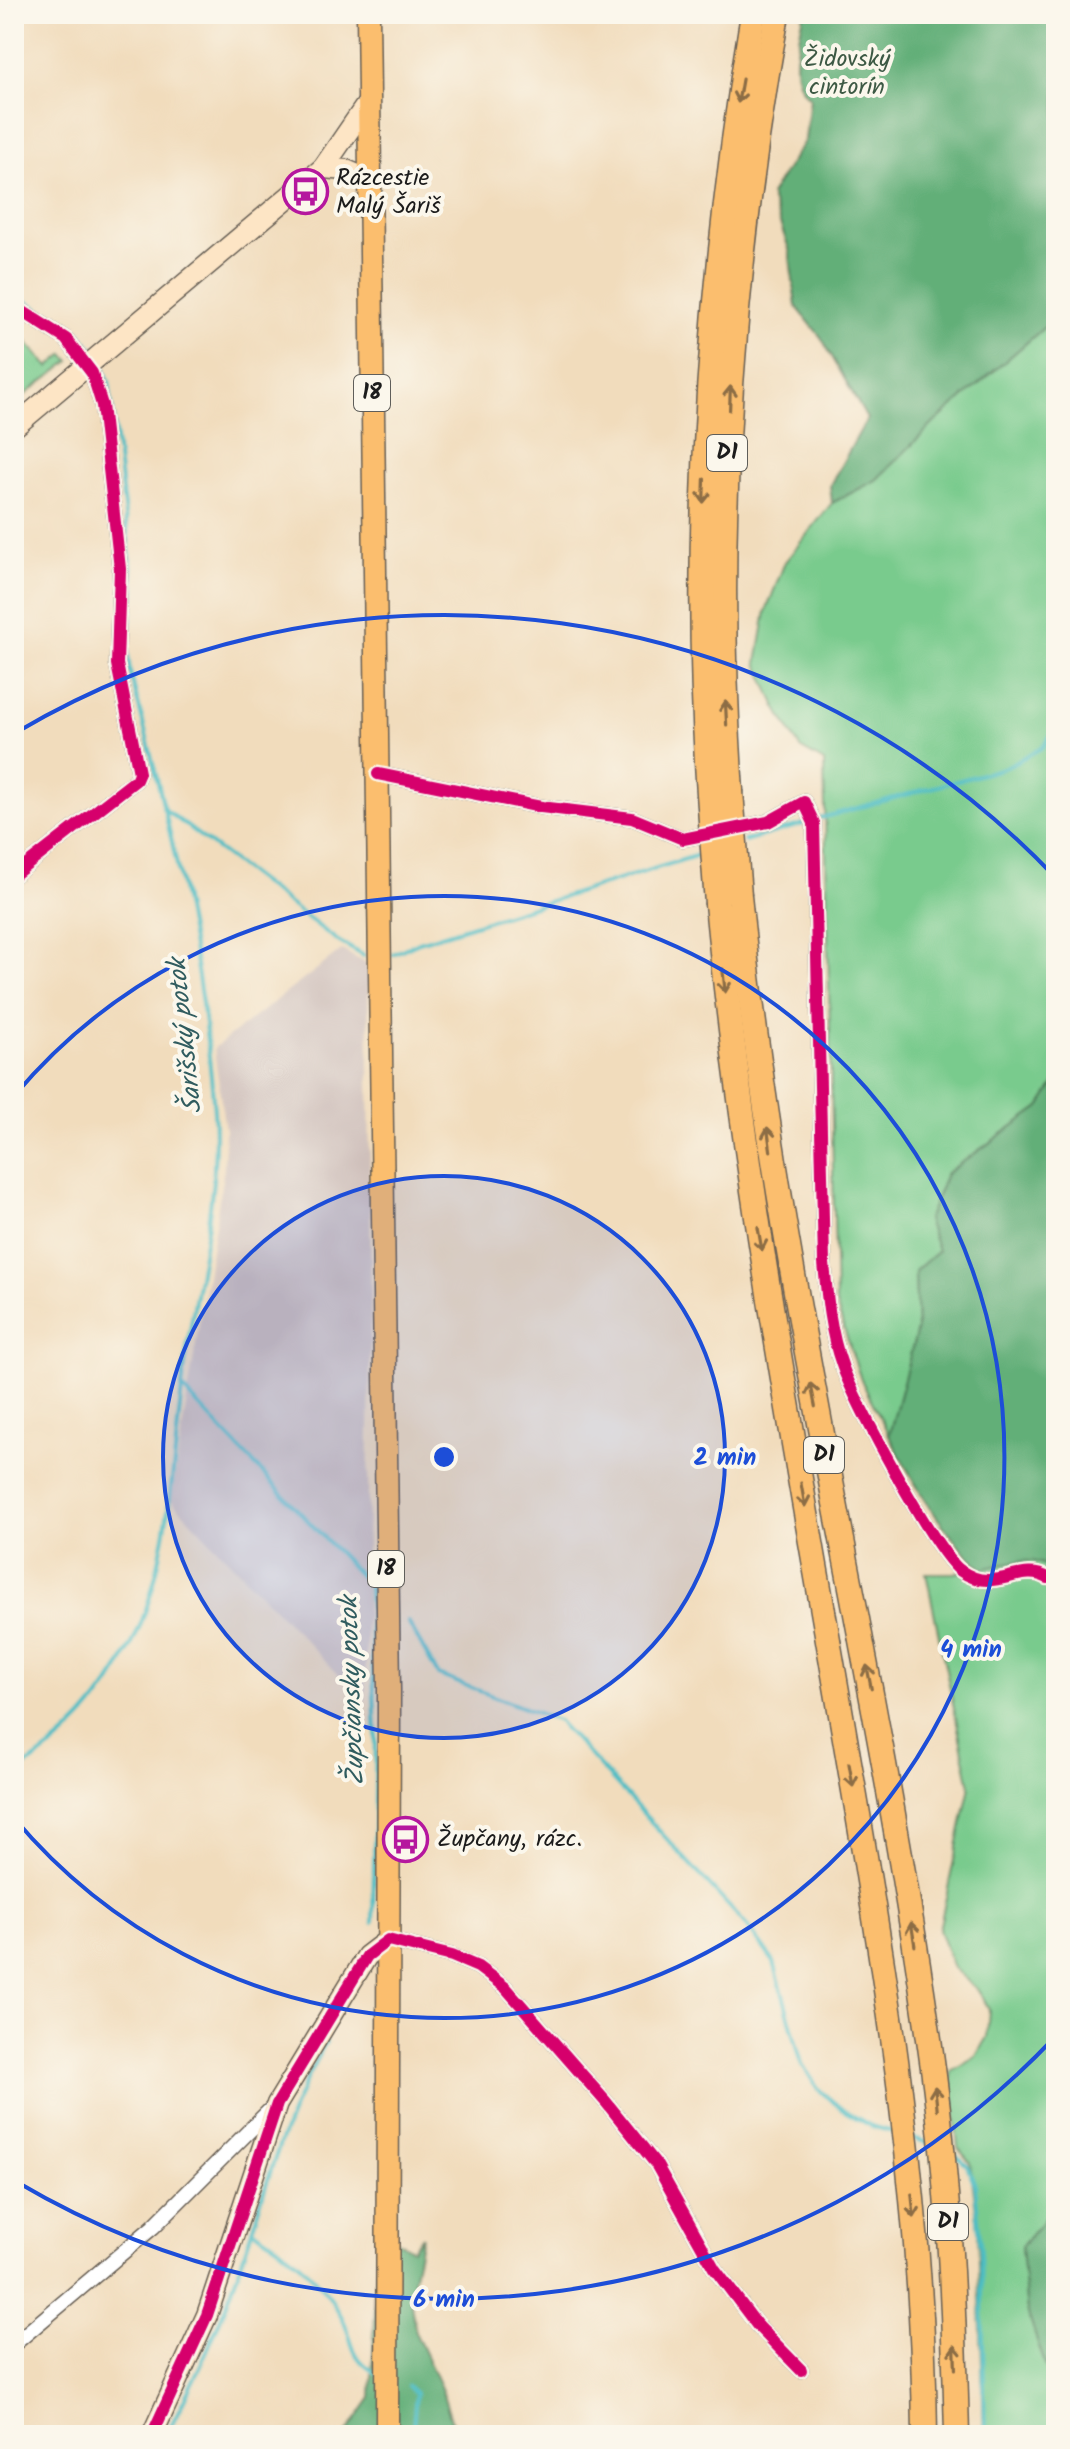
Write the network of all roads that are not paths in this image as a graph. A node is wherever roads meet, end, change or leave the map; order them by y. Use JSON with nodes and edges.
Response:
{"nodes":[{"id":1,"x":368,"y":14,"type":"edge"},
{"id":2,"x":753,"y":14,"type":"edge"},
{"id":3,"x":777,"y":14,"type":"edge"},
{"id":4,"x":367,"y":104,"type":"junction"},
{"id":5,"x":323,"y":168,"type":"junction"},
{"id":6,"x":369,"y":180,"type":"junction"},
{"id":7,"x":14,"y":306,"type":"edge"},
{"id":8,"x":94,"y":359,"type":"junction"},
{"id":9,"x":14,"y":427,"type":"edge"},
{"id":10,"x":378,"y":774,"type":"junction"},
{"id":11,"x":720,"y":792,"type":"junction"},
{"id":12,"x":14,"y":875,"type":"edge"},
{"id":13,"x":728,"y":900,"type":"junction"},
{"id":14,"x":1048,"y":1578,"type":"dead end"},
{"id":15,"x":388,"y":1940,"type":"junction"},
{"id":16,"x":277,"y":2104,"type":"junction"},
{"id":17,"x":14,"y":2344,"type":"edge"},
{"id":18,"x":801,"y":2370,"type":"dead end"},
{"id":19,"x":152,"y":2435,"type":"edge"},
{"id":20,"x":387,"y":2435,"type":"edge"},
{"id":21,"x":925,"y":2435,"type":"edge"},
{"id":22,"x":957,"y":2435,"type":"edge"}],
"edges":[{"from":1,"to":4,"type":"main road","number":"18"},
{"from":2,"to":11,"type":"highway","number":"D1","one_way":true},
{"from":11,"to":3,"type":"highway","number":"D1","one_way":true},
{"from":4,"to":5,"type":"street"},
{"from":4,"to":6,"type":"main road","number":"18"},
{"from":5,"to":6,"type":"street"},
{"from":5,"to":8,"type":"street"},
{"from":6,"to":10,"type":"main road","number":"18"},
{"from":7,"to":8,"type":"street"},
{"from":8,"to":9,"type":"street"},
{"from":8,"to":12,"type":"street"},
{"from":10,"to":14,"type":"street"},
{"from":10,"to":15,"type":"main road","number":"18"},
{"from":11,"to":13,"type":"highway","number":"D1","bridge":true},
{"from":13,"to":21,"type":"highway","number":"D1","one_way":true},
{"from":22,"to":13,"type":"highway","number":"D1","one_way":true},
{"from":15,"to":16,"type":"street"},
{"from":15,"to":18,"type":"street"},
{"from":15,"to":20,"type":"main road","number":"18"},
{"from":16,"to":17,"type":"street"},
{"from":16,"to":19,"type":"street"}]}
